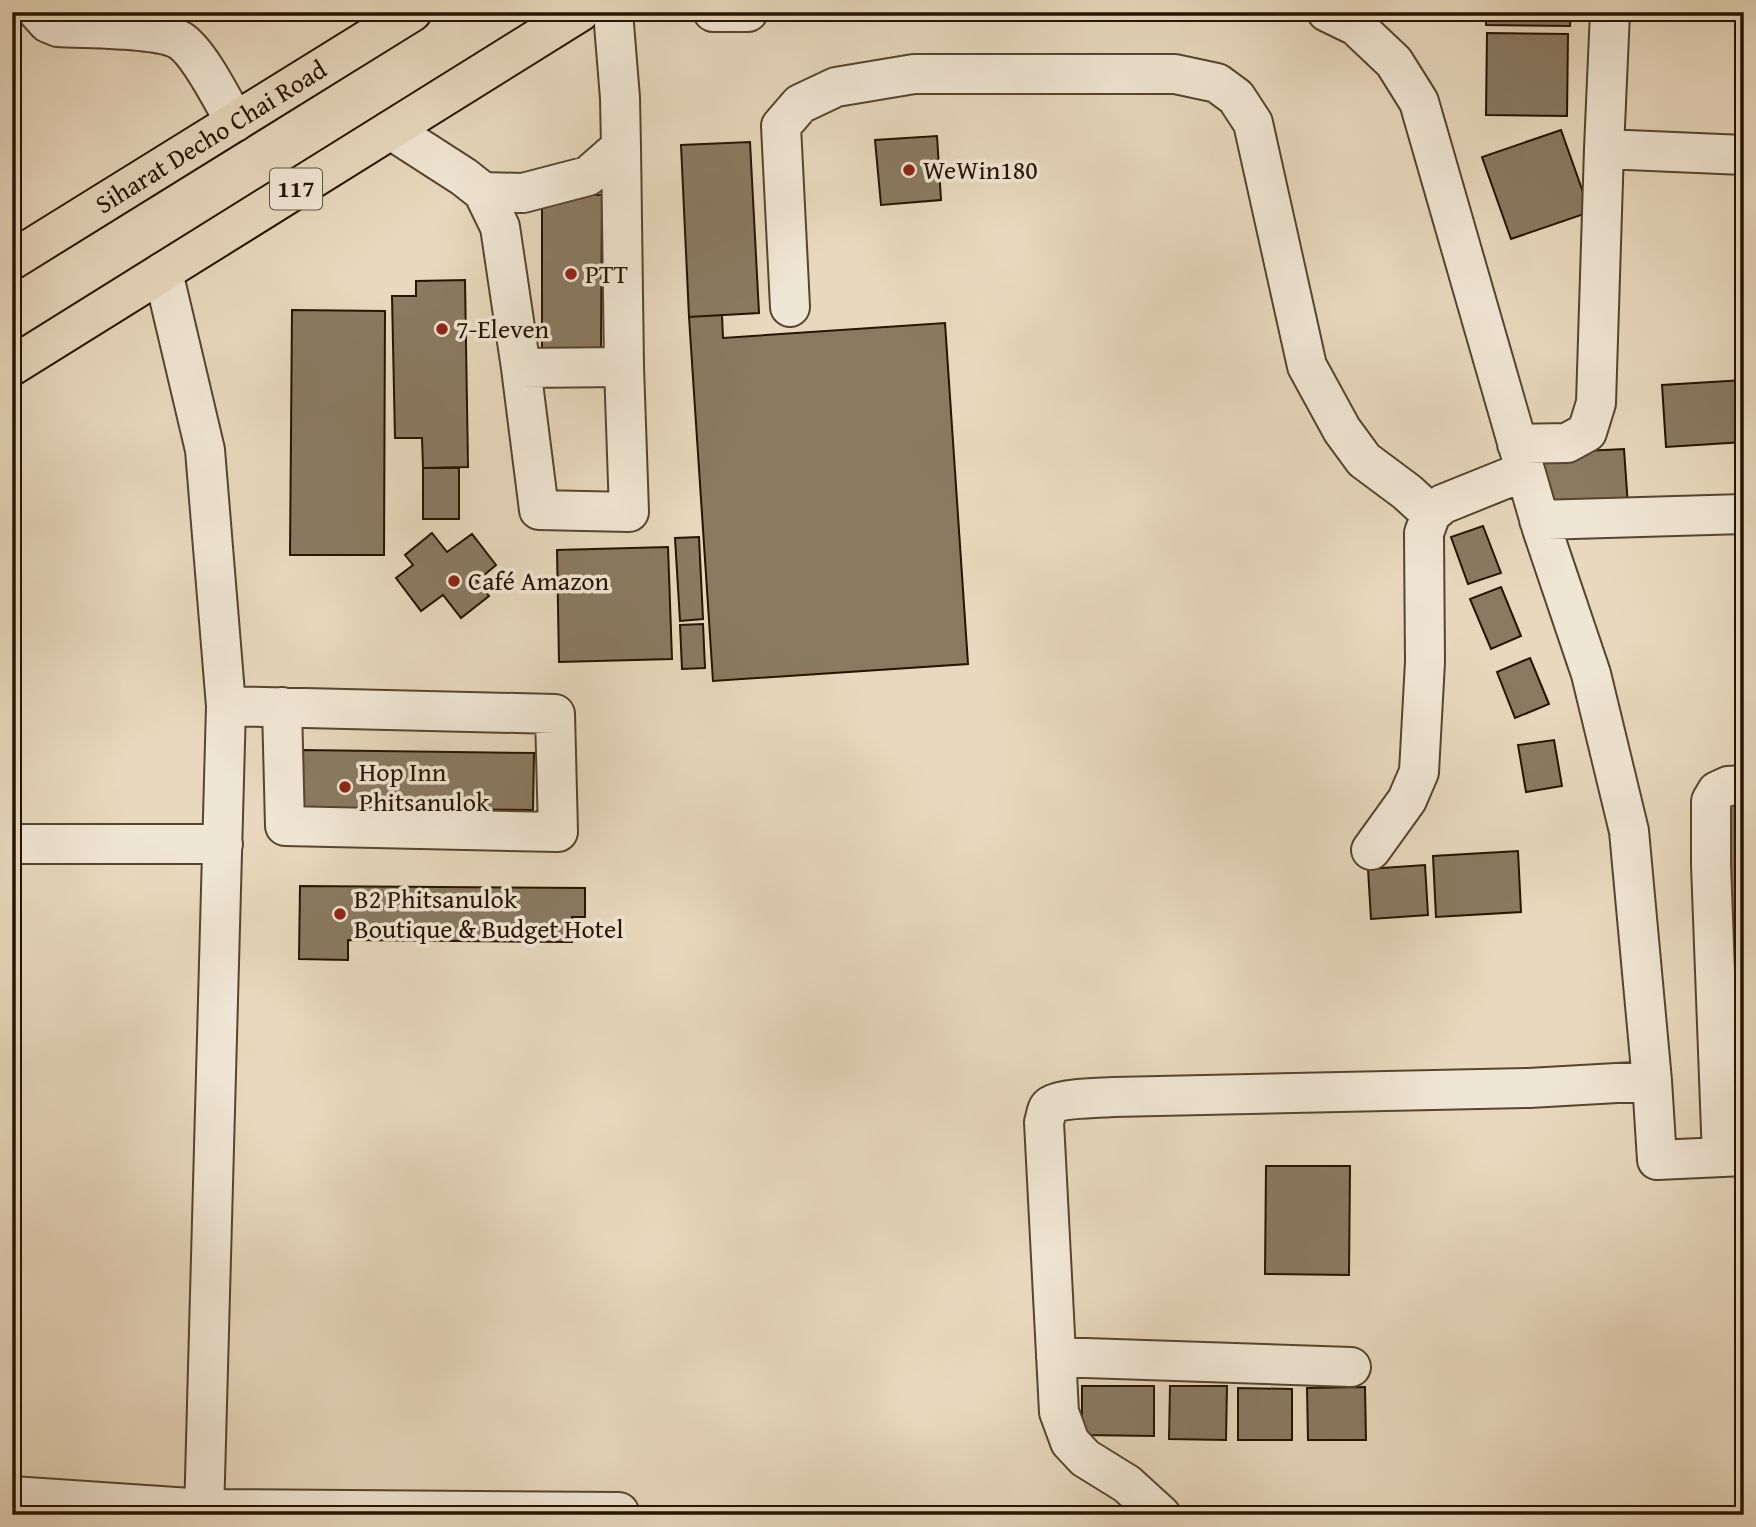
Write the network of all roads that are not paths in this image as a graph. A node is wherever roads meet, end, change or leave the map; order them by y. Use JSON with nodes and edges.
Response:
{"nodes":[{"id":1,"x":37,"y":12,"type":"edge"},
{"id":2,"x":412,"y":12,"type":"edge"},
{"id":3,"x":580,"y":12,"type":"edge"},
{"id":4,"x":613,"y":12,"type":"edge"},
{"id":5,"x":713,"y":12,"type":"edge"},
{"id":6,"x":748,"y":12,"type":"edge"},
{"id":7,"x":1610,"y":12,"type":"edge"},
{"id":8,"x":1345,"y":17,"type":"edge"},
{"id":9,"x":235,"y":122,"type":"junction"},
{"id":10,"x":391,"y":130,"type":"junction"},
{"id":11,"x":621,"y":147,"type":"junction"},
{"id":12,"x":1604,"y":149,"type":"junction"},
{"id":13,"x":1744,"y":155,"type":"edge"},
{"id":14,"x":483,"y":192,"type":"junction"},
{"id":15,"x":12,"y":261,"type":"edge"},
{"id":16,"x":163,"y":272,"type":"junction"},
{"id":17,"x":790,"y":307,"type":"dead end"},
{"id":18,"x":12,"y":366,"type":"edge"},
{"id":19,"x":624,"y":367,"type":"junction"},
{"id":20,"x":520,"y":368,"type":"junction"},
{"id":21,"x":1521,"y":458,"type":"junction"},
{"id":22,"x":1431,"y":514,"type":"junction"},
{"id":23,"x":1744,"y":514,"type":"edge"},
{"id":24,"x":1539,"y":520,"type":"junction"},
{"id":25,"x":226,"y":706,"type":"junction"},
{"id":26,"x":282,"y":707,"type":"junction"},
{"id":27,"x":1744,"y":785,"type":"edge"},
{"id":28,"x":12,"y":844,"type":"edge"},
{"id":29,"x":223,"y":844,"type":"junction"},
{"id":30,"x":1371,"y":850,"type":"dead end"},
{"id":31,"x":1652,"y":1081,"type":"junction"},
{"id":32,"x":1733,"y":1156,"type":"edge"},
{"id":33,"x":1056,"y":1357,"type":"junction"},
{"id":34,"x":1350,"y":1367,"type":"dead end"},
{"id":35,"x":12,"y":1496,"type":"edge"},
{"id":36,"x":204,"y":1512,"type":"edge"},
{"id":37,"x":619,"y":1512,"type":"dead end"},
{"id":38,"x":1161,"y":1515,"type":"edge"}],
"edges":[{"from":1,"to":9,"type":"street"},
{"from":2,"to":9,"type":"main road","name":"Siharat Decho Chai Road"},
{"from":3,"to":10,"type":"main road","number":"117"},
{"from":4,"to":11,"type":"street"},
{"from":5,"to":6,"type":"street"},
{"from":7,"to":12,"type":"street"},
{"from":8,"to":21,"type":"street"},
{"from":9,"to":15,"type":"main road","name":"Siharat Decho Chai Road"},
{"from":10,"to":14,"type":"street"},
{"from":10,"to":16,"type":"main road","number":"117"},
{"from":11,"to":14,"type":"street"},
{"from":11,"to":19,"type":"street"},
{"from":12,"to":13,"type":"street"},
{"from":12,"to":21,"type":"street"},
{"from":14,"to":20,"type":"street"},
{"from":16,"to":18,"type":"main road","number":"117"},
{"from":16,"to":25,"type":"street"},
{"from":17,"to":22,"type":"street"},
{"from":19,"to":20,"type":"street"},
{"from":19,"to":20,"type":"street"},
{"from":21,"to":22,"type":"street"},
{"from":21,"to":24,"type":"street"},
{"from":22,"to":30,"type":"street"},
{"from":23,"to":24,"type":"street"},
{"from":24,"to":31,"type":"street"},
{"from":25,"to":26,"type":"street"},
{"from":25,"to":29,"type":"street"},
{"from":26,"to":26,"type":"street"},
{"from":27,"to":32,"type":"street"},
{"from":28,"to":29,"type":"street"},
{"from":29,"to":36,"type":"street"},
{"from":31,"to":32,"type":"street"},
{"from":31,"to":33,"type":"street"},
{"from":33,"to":34,"type":"street"},
{"from":33,"to":38,"type":"street"},
{"from":35,"to":36,"type":"street"},
{"from":36,"to":37,"type":"street"}]}
